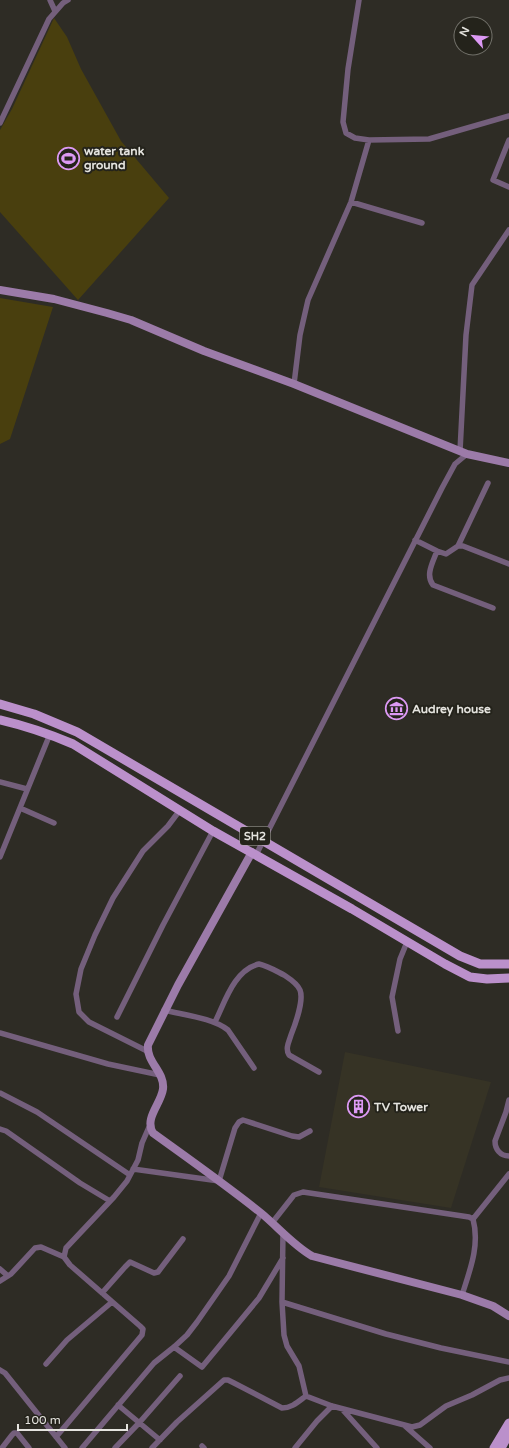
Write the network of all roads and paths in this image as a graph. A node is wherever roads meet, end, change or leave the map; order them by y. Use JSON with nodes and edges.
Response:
{"nodes":[{"id":1,"x":50,"y":0,"type":"edge"},
{"id":2,"x":68,"y":0,"type":"edge"},
{"id":3,"x":359,"y":0,"type":"edge"},
{"id":4,"x":55,"y":11,"type":"junction"},
{"id":5,"x":509,"y":116,"type":"edge"},
{"id":6,"x":0,"y":123,"type":"edge"},
{"id":7,"x":369,"y":140,"type":"junction"},
{"id":8,"x":509,"y":140,"type":"edge"},
{"id":9,"x":509,"y":187,"type":"edge"},
{"id":10,"x":351,"y":202,"type":"junction"},
{"id":11,"x":422,"y":223,"type":"dead end"},
{"id":12,"x":509,"y":230,"type":"edge"},
{"id":13,"x":0,"y":290,"type":"edge"},
{"id":14,"x":294,"y":384,"type":"junction"},
{"id":15,"x":463,"y":453,"type":"junction"},
{"id":16,"x":509,"y":463,"type":"edge"},
{"id":17,"x":488,"y":483,"type":"dead end"},
{"id":18,"x":415,"y":540,"type":"junction"},
{"id":19,"x":458,"y":546,"type":"junction"},
{"id":20,"x":437,"y":551,"type":"junction"},
{"id":21,"x":509,"y":564,"type":"edge"},
{"id":22,"x":492,"y":608,"type":"dead end"},
{"id":23,"x":0,"y":704,"type":"edge"},
{"id":24,"x":0,"y":720,"type":"edge"},
{"id":25,"x":50,"y":734,"type":"junction"},
{"id":26,"x":0,"y":782,"type":"edge"},
{"id":27,"x":27,"y":789,"type":"junction"},
{"id":28,"x":20,"y":808,"type":"junction"},
{"id":29,"x":180,"y":810,"type":"junction"},
{"id":30,"x":54,"y":823,"type":"dead end"},
{"id":31,"x":213,"y":830,"type":"junction"},
{"id":32,"x":262,"y":841,"type":"junction"},
{"id":33,"x":254,"y":854,"type":"junction"},
{"id":34,"x":0,"y":857,"type":"edge"},
{"id":35,"x":407,"y":942,"type":"junction"},
{"id":36,"x":509,"y":964,"type":"edge"},
{"id":37,"x":509,"y":978,"type":"edge"},
{"id":38,"x":164,"y":1010,"type":"junction"},
{"id":39,"x":117,"y":1017,"type":"dead end"},
{"id":40,"x":216,"y":1022,"type":"junction"},
{"id":41,"x":398,"y":1031,"type":"dead end"},
{"id":42,"x":0,"y":1032,"type":"edge"},
{"id":43,"x":147,"y":1050,"type":"junction"},
{"id":44,"x":254,"y":1068,"type":"dead end"},
{"id":45,"x":319,"y":1072,"type":"dead end"},
{"id":46,"x":160,"y":1075,"type":"junction"},
{"id":47,"x":0,"y":1093,"type":"edge"},
{"id":48,"x":509,"y":1103,"type":"edge"},
{"id":49,"x":150,"y":1127,"type":"junction"},
{"id":50,"x":0,"y":1129,"type":"edge"},
{"id":51,"x":310,"y":1131,"type":"dead end"},
{"id":52,"x":509,"y":1156,"type":"edge"},
{"id":53,"x":134,"y":1169,"type":"junction"},
{"id":54,"x":509,"y":1174,"type":"edge"},
{"id":55,"x":130,"y":1176,"type":"junction"},
{"id":56,"x":219,"y":1181,"type":"junction"},
{"id":57,"x":110,"y":1201,"type":"junction"},
{"id":58,"x":260,"y":1213,"type":"junction"},
{"id":59,"x":473,"y":1219,"type":"junction"},
{"id":60,"x":272,"y":1223,"type":"junction"},
{"id":61,"x":283,"y":1232,"type":"junction"},
{"id":62,"x":183,"y":1238,"type":"dead end"},
{"id":63,"x":64,"y":1258,"type":"junction"},
{"id":64,"x":283,"y":1258,"type":"junction"},
{"id":65,"x":0,"y":1269,"type":"edge"},
{"id":66,"x":8,"y":1276,"type":"junction"},
{"id":67,"x":0,"y":1281,"type":"edge"},
{"id":68,"x":102,"y":1293,"type":"junction"},
{"id":69,"x":462,"y":1295,"type":"junction"},
{"id":70,"x":112,"y":1302,"type":"junction"},
{"id":71,"x":282,"y":1302,"type":"junction"},
{"id":72,"x":509,"y":1316,"type":"edge"},
{"id":73,"x":174,"y":1347,"type":"junction"},
{"id":74,"x":509,"y":1362,"type":"edge"},
{"id":75,"x":46,"y":1364,"type":"dead end"},
{"id":76,"x":0,"y":1370,"type":"edge"},
{"id":77,"x":180,"y":1376,"type":"dead end"},
{"id":78,"x":509,"y":1378,"type":"edge"},
{"id":79,"x":306,"y":1396,"type":"junction"},
{"id":80,"x":118,"y":1406,"type":"junction"},
{"id":81,"x":332,"y":1406,"type":"junction"},
{"id":82,"x":342,"y":1409,"type":"junction"},
{"id":83,"x":139,"y":1423,"type":"junction"},
{"id":84,"x":509,"y":1423,"type":"edge"},
{"id":85,"x":405,"y":1425,"type":"junction"},
{"id":86,"x":509,"y":1434,"type":"edge"},
{"id":87,"x":56,"y":1437,"type":"junction"},
{"id":88,"x":160,"y":1440,"type":"junction"},
{"id":89,"x":499,"y":1446,"type":"edge"},
{"id":90,"x":2,"y":1448,"type":"edge"},
{"id":91,"x":29,"y":1448,"type":"edge"},
{"id":92,"x":65,"y":1448,"type":"edge"},
{"id":93,"x":82,"y":1448,"type":"edge"},
{"id":94,"x":115,"y":1448,"type":"edge"},
{"id":95,"x":152,"y":1448,"type":"edge"},
{"id":96,"x":295,"y":1448,"type":"edge"},
{"id":97,"x":377,"y":1448,"type":"edge"},
{"id":98,"x":430,"y":1448,"type":"edge"}],
"edges":[{"from":1,"to":4,"type":"street"},
{"from":2,"to":4,"type":"street"},
{"from":3,"to":7,"type":"street"},
{"from":4,"to":6,"type":"street"},
{"from":5,"to":7,"type":"street"},
{"from":7,"to":10,"type":"street"},
{"from":8,"to":9,"type":"street"},
{"from":10,"to":11,"type":"street"},
{"from":10,"to":14,"type":"street"},
{"from":12,"to":15,"type":"street"},
{"from":13,"to":14,"type":"street"},
{"from":14,"to":15,"type":"street"},
{"from":15,"to":16,"type":"street"},
{"from":15,"to":18,"type":"street"},
{"from":17,"to":19,"type":"street"},
{"from":18,"to":20,"type":"street"},
{"from":18,"to":32,"type":"street"},
{"from":19,"to":20,"type":"street"},
{"from":19,"to":21,"type":"street"},
{"from":20,"to":22,"type":"street"},
{"from":23,"to":32,"type":"main road","number":"SH2"},
{"from":24,"to":25,"type":"main road","number":"SH2"},
{"from":25,"to":27,"type":"street"},
{"from":25,"to":29,"type":"main road","number":"SH2"},
{"from":26,"to":27,"type":"street"},
{"from":27,"to":28,"type":"street"},
{"from":28,"to":30,"type":"street"},
{"from":28,"to":34,"type":"street"},
{"from":29,"to":31,"type":"main road","number":"SH2"},
{"from":29,"to":43,"type":"street"},
{"from":31,"to":33,"type":"main road","number":"SH2"},
{"from":31,"to":39,"type":"street"},
{"from":32,"to":33,"type":"street"},
{"from":32,"to":36,"type":"main road","number":"SH2"},
{"from":33,"to":35,"type":"main road","number":"SH2"},
{"from":33,"to":38,"type":"street"},
{"from":35,"to":37,"type":"main road","number":"SH2"},
{"from":35,"to":41,"type":"street"},
{"from":38,"to":40,"type":"street"},
{"from":38,"to":43,"type":"street"},
{"from":40,"to":44,"type":"street"},
{"from":40,"to":45,"type":"street"},
{"from":42,"to":46,"type":"street"},
{"from":43,"to":46,"type":"street"},
{"from":46,"to":49,"type":"street"},
{"from":47,"to":55,"type":"street"},
{"from":48,"to":52,"type":"street"},
{"from":49,"to":53,"type":"street"},
{"from":49,"to":56,"type":"street"},
{"from":50,"to":57,"type":"street"},
{"from":51,"to":56,"type":"street"},
{"from":53,"to":55,"type":"street"},
{"from":53,"to":56,"type":"street"},
{"from":54,"to":59,"type":"street"},
{"from":55,"to":57,"type":"street"},
{"from":56,"to":58,"type":"street"},
{"from":57,"to":63,"type":"street"},
{"from":58,"to":60,"type":"street"},
{"from":58,"to":73,"type":"street"},
{"from":59,"to":60,"type":"street"},
{"from":59,"to":69,"type":"street"},
{"from":60,"to":61,"type":"street"},
{"from":61,"to":64,"type":"street"},
{"from":61,"to":69,"type":"street"},
{"from":62,"to":68,"type":"street"},
{"from":63,"to":66,"type":"street"},
{"from":63,"to":68,"type":"street"},
{"from":64,"to":71,"type":"street"},
{"from":64,"to":73,"type":"street"},
{"from":65,"to":66,"type":"street"},
{"from":66,"to":67,"type":"street"},
{"from":68,"to":70,"type":"street"},
{"from":69,"to":72,"type":"street"},
{"from":70,"to":75,"type":"street"},
{"from":70,"to":87,"type":"street"},
{"from":71,"to":74,"type":"street"},
{"from":71,"to":79,"type":"street"},
{"from":73,"to":80,"type":"street"},
{"from":76,"to":87,"type":"street"},
{"from":77,"to":83,"type":"street"},
{"from":78,"to":85,"type":"street"},
{"from":79,"to":81,"type":"street"},
{"from":79,"to":88,"type":"street"},
{"from":80,"to":83,"type":"street"},
{"from":80,"to":93,"type":"street"},
{"from":81,"to":82,"type":"street"},
{"from":81,"to":96,"type":"street"},
{"from":82,"to":85,"type":"street"},
{"from":82,"to":97,"type":"street"},
{"from":83,"to":88,"type":"street"},
{"from":83,"to":94,"type":"street"},
{"from":84,"to":89,"type":"main road"},
{"from":85,"to":98,"type":"street"},
{"from":86,"to":89,"type":"main road","bridge":true},
{"from":87,"to":92,"type":"street"},
{"from":88,"to":95,"type":"street"},
{"from":90,"to":91,"type":"street"}]}
